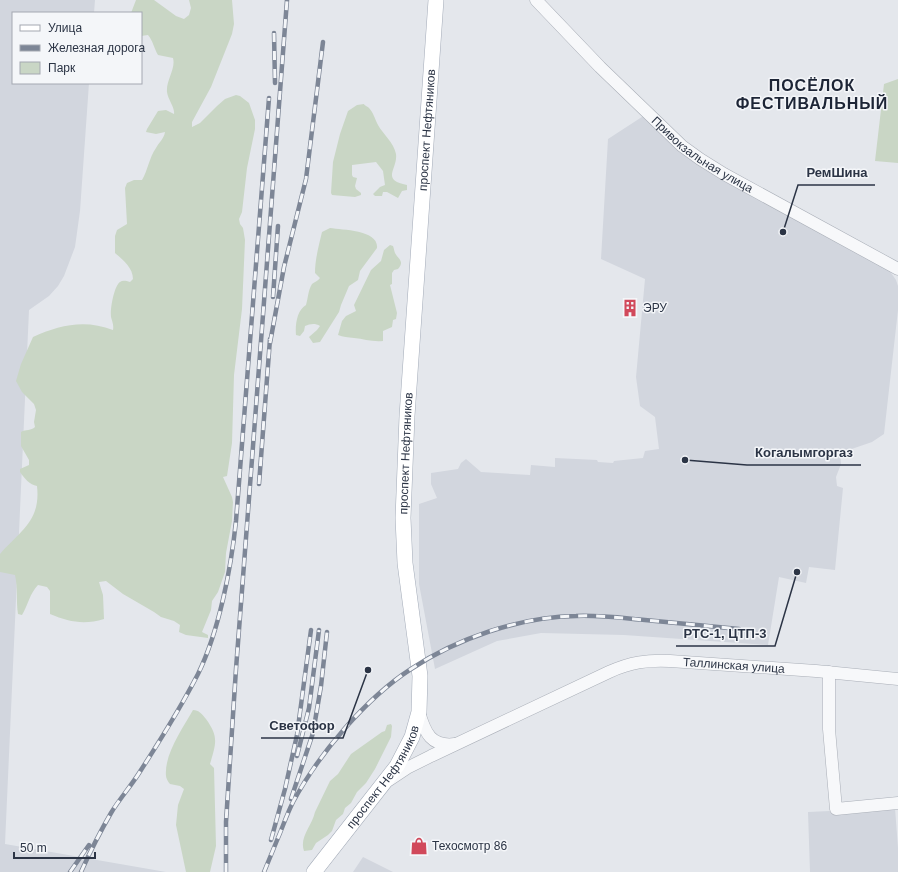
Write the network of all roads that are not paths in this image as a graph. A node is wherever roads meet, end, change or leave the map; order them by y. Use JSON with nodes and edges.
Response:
{"nodes":[{"id":1,"x":436,"y":0,"type":"edge"},
{"id":2,"x":536,"y":0,"type":"edge"},
{"id":3,"x":898,"y":269,"type":"edge"},
{"id":4,"x":829,"y":672,"type":"junction"},
{"id":5,"x":898,"y":679,"type":"edge"},
{"id":6,"x":419,"y":712,"type":"junction"},
{"id":7,"x":457,"y":744,"type":"junction"},
{"id":8,"x":384,"y":783,"type":"junction"},
{"id":9,"x":898,"y":804,"type":"edge"},
{"id":10,"x":314,"y":872,"type":"edge"}],
"edges":[{"from":1,"to":6,"type":"main road","name":"проспект Нефтяников"},
{"from":2,"to":3,"type":"street","name":"Привокзальная улица"},
{"from":4,"to":5,"type":"street","name":"Таллинская улица"},
{"from":4,"to":7,"type":"street","name":"Таллинская улица"},
{"from":4,"to":9,"type":"street"},
{"from":6,"to":7,"type":"street"},
{"from":6,"to":8,"type":"main road","name":"проспект Нефтяников"},
{"from":7,"to":8,"type":"street","name":"Таллинская улица"},
{"from":8,"to":10,"type":"main road","name":"проспект Нефтяников"}]}
